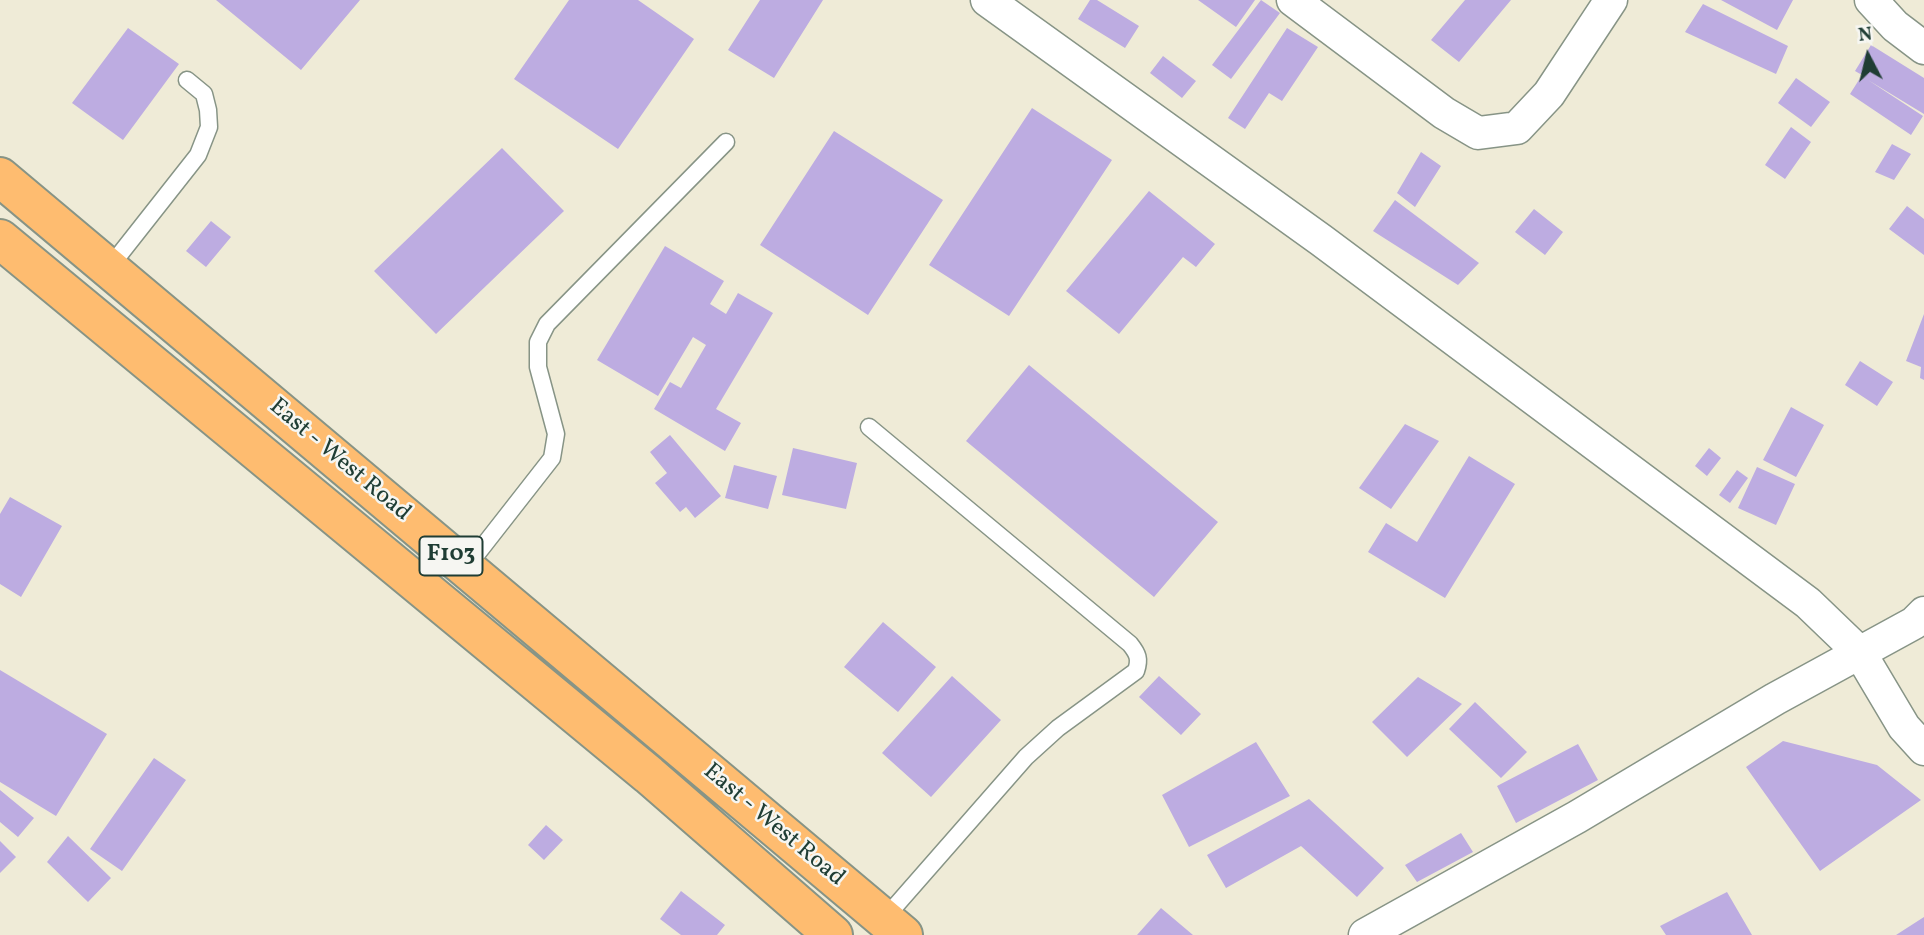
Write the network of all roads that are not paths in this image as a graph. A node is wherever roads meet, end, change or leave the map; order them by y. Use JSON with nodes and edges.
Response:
{"nodes":[{"id":1,"x":987,"y":0,"type":"edge"},
{"id":2,"x":1293,"y":0,"type":"edge"},
{"id":3,"x":1611,"y":0,"type":"edge"},
{"id":4,"x":1871,"y":0,"type":"edge"},
{"id":5,"x":1924,"y":48,"type":"edge"},
{"id":6,"x":187,"y":80,"type":"dead end"},
{"id":7,"x":726,"y":142,"type":"dead end"},
{"id":8,"x":0,"y":177,"type":"edge"},
{"id":9,"x":3,"y":247,"type":"edge"},
{"id":10,"x":109,"y":268,"type":"junction"},
{"id":11,"x":869,"y":427,"type":"dead end"},
{"id":12,"x":466,"y":569,"type":"junction"},
{"id":13,"x":1924,"y":613,"type":"edge"},
{"id":14,"x":1860,"y":653,"type":"junction"},
{"id":15,"x":1924,"y":749,"type":"edge"},
{"id":16,"x":893,"y":927,"type":"edge"},
{"id":17,"x":832,"y":935,"type":"edge"},
{"id":18,"x":1365,"y":935,"type":"edge"}],
"edges":[{"from":1,"to":14,"type":"street"},
{"from":2,"to":3,"type":"street"},
{"from":4,"to":5,"type":"street"},
{"from":6,"to":10,"type":"lane"},
{"from":7,"to":12,"type":"lane"},
{"from":8,"to":10,"type":"main road","name":"East - West Road","number":"F103"},
{"from":9,"to":17,"type":"main road","name":"East - West Road","number":"F103"},
{"from":10,"to":12,"type":"main road","name":"East - West Road","number":"F103"},
{"from":11,"to":16,"type":"lane"},
{"from":12,"to":16,"type":"main road","name":"East - West Road","number":"F103"},
{"from":13,"to":14,"type":"street"},
{"from":14,"to":15,"type":"street"},
{"from":14,"to":18,"type":"street"}]}
